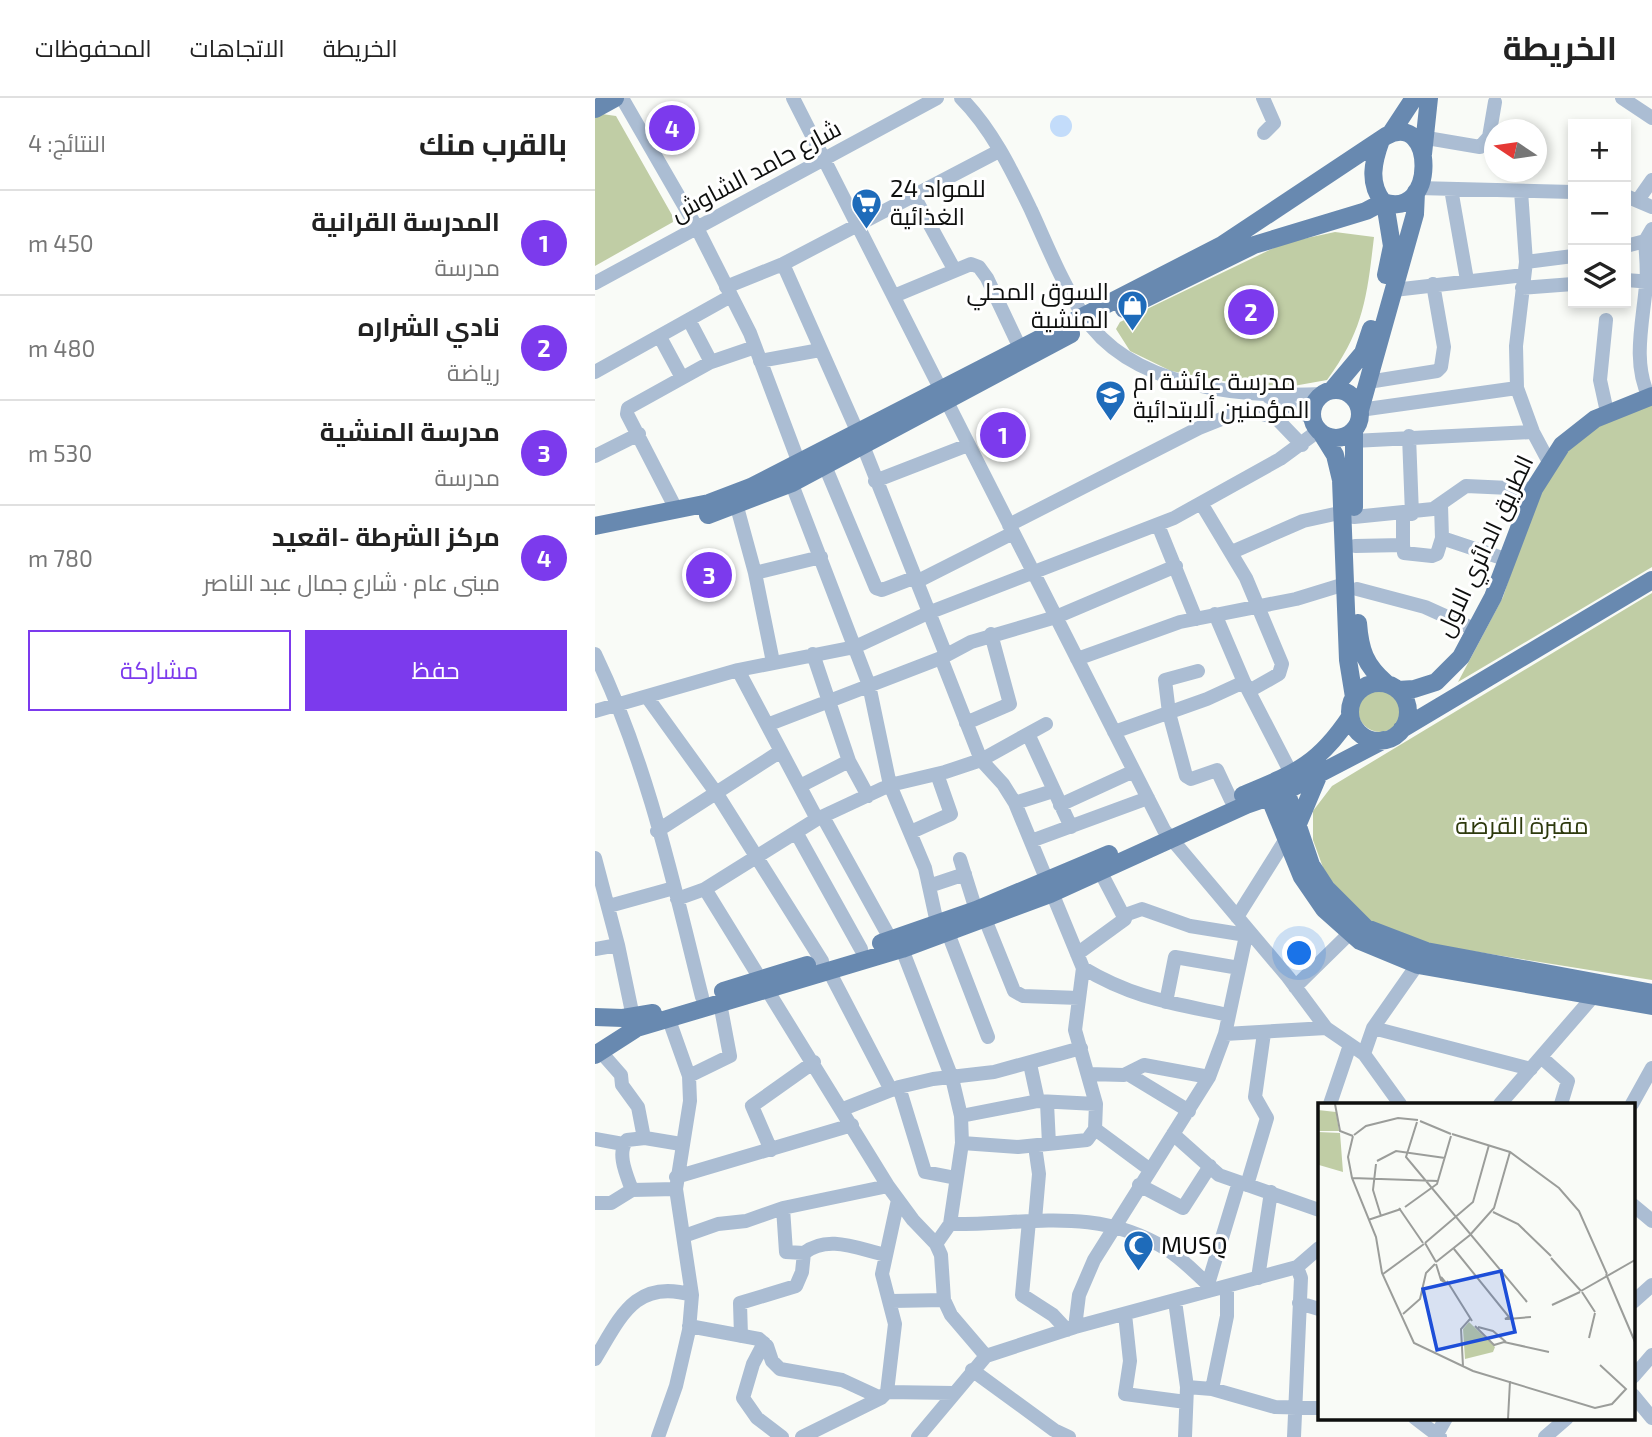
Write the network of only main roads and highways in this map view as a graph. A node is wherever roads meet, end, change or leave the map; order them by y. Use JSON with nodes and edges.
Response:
{"nodes":[{"id":1,"x":615,"y":98,"type":"edge"},
{"id":2,"x":1414,"y":98,"type":"edge"},
{"id":3,"x":1429,"y":98,"type":"edge"},
{"id":4,"x":595,"y":109,"type":"edge"},
{"id":5,"x":1386,"y":137,"type":"junction"},
{"id":6,"x":1425,"y":146,"type":"junction"},
{"id":7,"x":1417,"y":190,"type":"junction"},
{"id":8,"x":1384,"y":203,"type":"junction"},
{"id":9,"x":1086,"y":319,"type":"junction"},
{"id":10,"x":1328,"y":392,"type":"junction"},
{"id":11,"x":943,"y":396,"type":"junction"},
{"id":12,"x":1651,"y":397,"type":"edge"},
{"id":13,"x":1360,"y":410,"type":"junction"},
{"id":14,"x":1318,"y":428,"type":"junction"},
{"id":15,"x":1354,"y":436,"type":"junction"},
{"id":16,"x":861,"y":440,"type":"junction"},
{"id":17,"x":792,"y":472,"type":"junction"},
{"id":18,"x":1349,"y":515,"type":"junction"},
{"id":19,"x":595,"y":526,"type":"edge"},
{"id":20,"x":595,"y":538,"type":"edge"},
{"id":21,"x":1652,"y":580,"type":"edge"},
{"id":22,"x":1351,"y":586,"type":"junction"},
{"id":23,"x":1392,"y":687,"type":"junction"},
{"id":24,"x":1354,"y":697,"type":"junction"},
{"id":25,"x":1350,"y":717,"type":"junction"},
{"id":26,"x":1402,"y":729,"type":"junction"},
{"id":27,"x":1384,"y":740,"type":"junction"},
{"id":28,"x":1319,"y":774,"type":"junction"},
{"id":29,"x":1279,"y":785,"type":"junction"},
{"id":30,"x":1238,"y":803,"type":"junction"},
{"id":31,"x":1278,"y":820,"type":"junction"},
{"id":32,"x":1291,"y":833,"type":"junction"},
{"id":33,"x":1167,"y":834,"type":"junction"},
{"id":34,"x":1049,"y":887,"type":"junction"},
{"id":35,"x":897,"y":945,"type":"junction"},
{"id":36,"x":1422,"y":958,"type":"junction"},
{"id":37,"x":826,"y":966,"type":"junction"},
{"id":38,"x":1599,"y":990,"type":"junction"},
{"id":39,"x":1652,"y":993,"type":"edge"},
{"id":40,"x":711,"y":1000,"type":"junction"},
{"id":41,"x":1652,"y":1006,"type":"edge"},
{"id":42,"x":595,"y":1017,"type":"edge"},
{"id":43,"x":598,"y":1053,"type":"edge"}],
"edges":[{"from":1,"to":4,"type":"main road"},
{"from":2,"to":5,"type":"main road"},
{"from":3,"to":6,"type":"main road"},
{"from":5,"to":6,"type":"main road"},
{"from":5,"to":8,"type":"main road"},
{"from":5,"to":9,"type":"main road"},
{"from":6,"to":7,"type":"main road"},
{"from":7,"to":8,"type":"main road"},
{"from":7,"to":13,"type":"main road"},
{"from":8,"to":9,"type":"main road"},
{"from":8,"to":10,"type":"main road"},
{"from":9,"to":11,"type":"main road"},
{"from":9,"to":11,"type":"main road"},
{"from":10,"to":13,"type":"main road"},
{"from":10,"to":14,"type":"main road"},
{"from":11,"to":16,"type":"main road"},
{"from":12,"to":23,"type":"main road","name":"الطريق الدائري الاول"},
{"from":13,"to":15,"type":"main road"},
{"from":14,"to":15,"type":"main road"},
{"from":14,"to":18,"type":"main road"},
{"from":15,"to":18,"type":"main road"},
{"from":16,"to":17,"type":"main road"},
{"from":16,"to":17,"type":"main road"},
{"from":17,"to":19,"type":"main road"},
{"from":17,"to":20,"type":"main road"},
{"from":18,"to":22,"type":"main road"},
{"from":18,"to":22,"type":"main road"},
{"from":21,"to":26,"type":"main road"},
{"from":22,"to":23,"type":"main road"},
{"from":22,"to":24,"type":"main road"},
{"from":23,"to":24,"type":"main road"},
{"from":23,"to":26,"type":"main road"},
{"from":24,"to":25,"type":"main road"},
{"from":25,"to":27,"type":"main road"},
{"from":25,"to":29,"type":"main road"},
{"from":26,"to":27,"type":"main road"},
{"from":27,"to":28,"type":"main road"},
{"from":28,"to":29,"type":"main road"},
{"from":28,"to":32,"type":"main road"},
{"from":29,"to":30,"type":"main road"},
{"from":29,"to":31,"type":"main road"},
{"from":29,"to":32,"type":"main road"},
{"from":30,"to":31,"type":"main road"},
{"from":30,"to":33,"type":"main road"},
{"from":31,"to":32,"type":"main road"},
{"from":32,"to":36,"type":"main road"},
{"from":32,"to":36,"type":"main road"},
{"from":33,"to":34,"type":"main road"},
{"from":33,"to":34,"type":"main road"},
{"from":34,"to":35,"type":"main road"},
{"from":35,"to":37,"type":"main road"},
{"from":35,"to":37,"type":"main road"},
{"from":36,"to":38,"type":"main road"},
{"from":37,"to":40,"type":"main road"},
{"from":38,"to":39,"type":"main road"},
{"from":38,"to":41,"type":"main road"},
{"from":40,"to":42,"type":"main road"},
{"from":40,"to":43,"type":"main road"}]}
